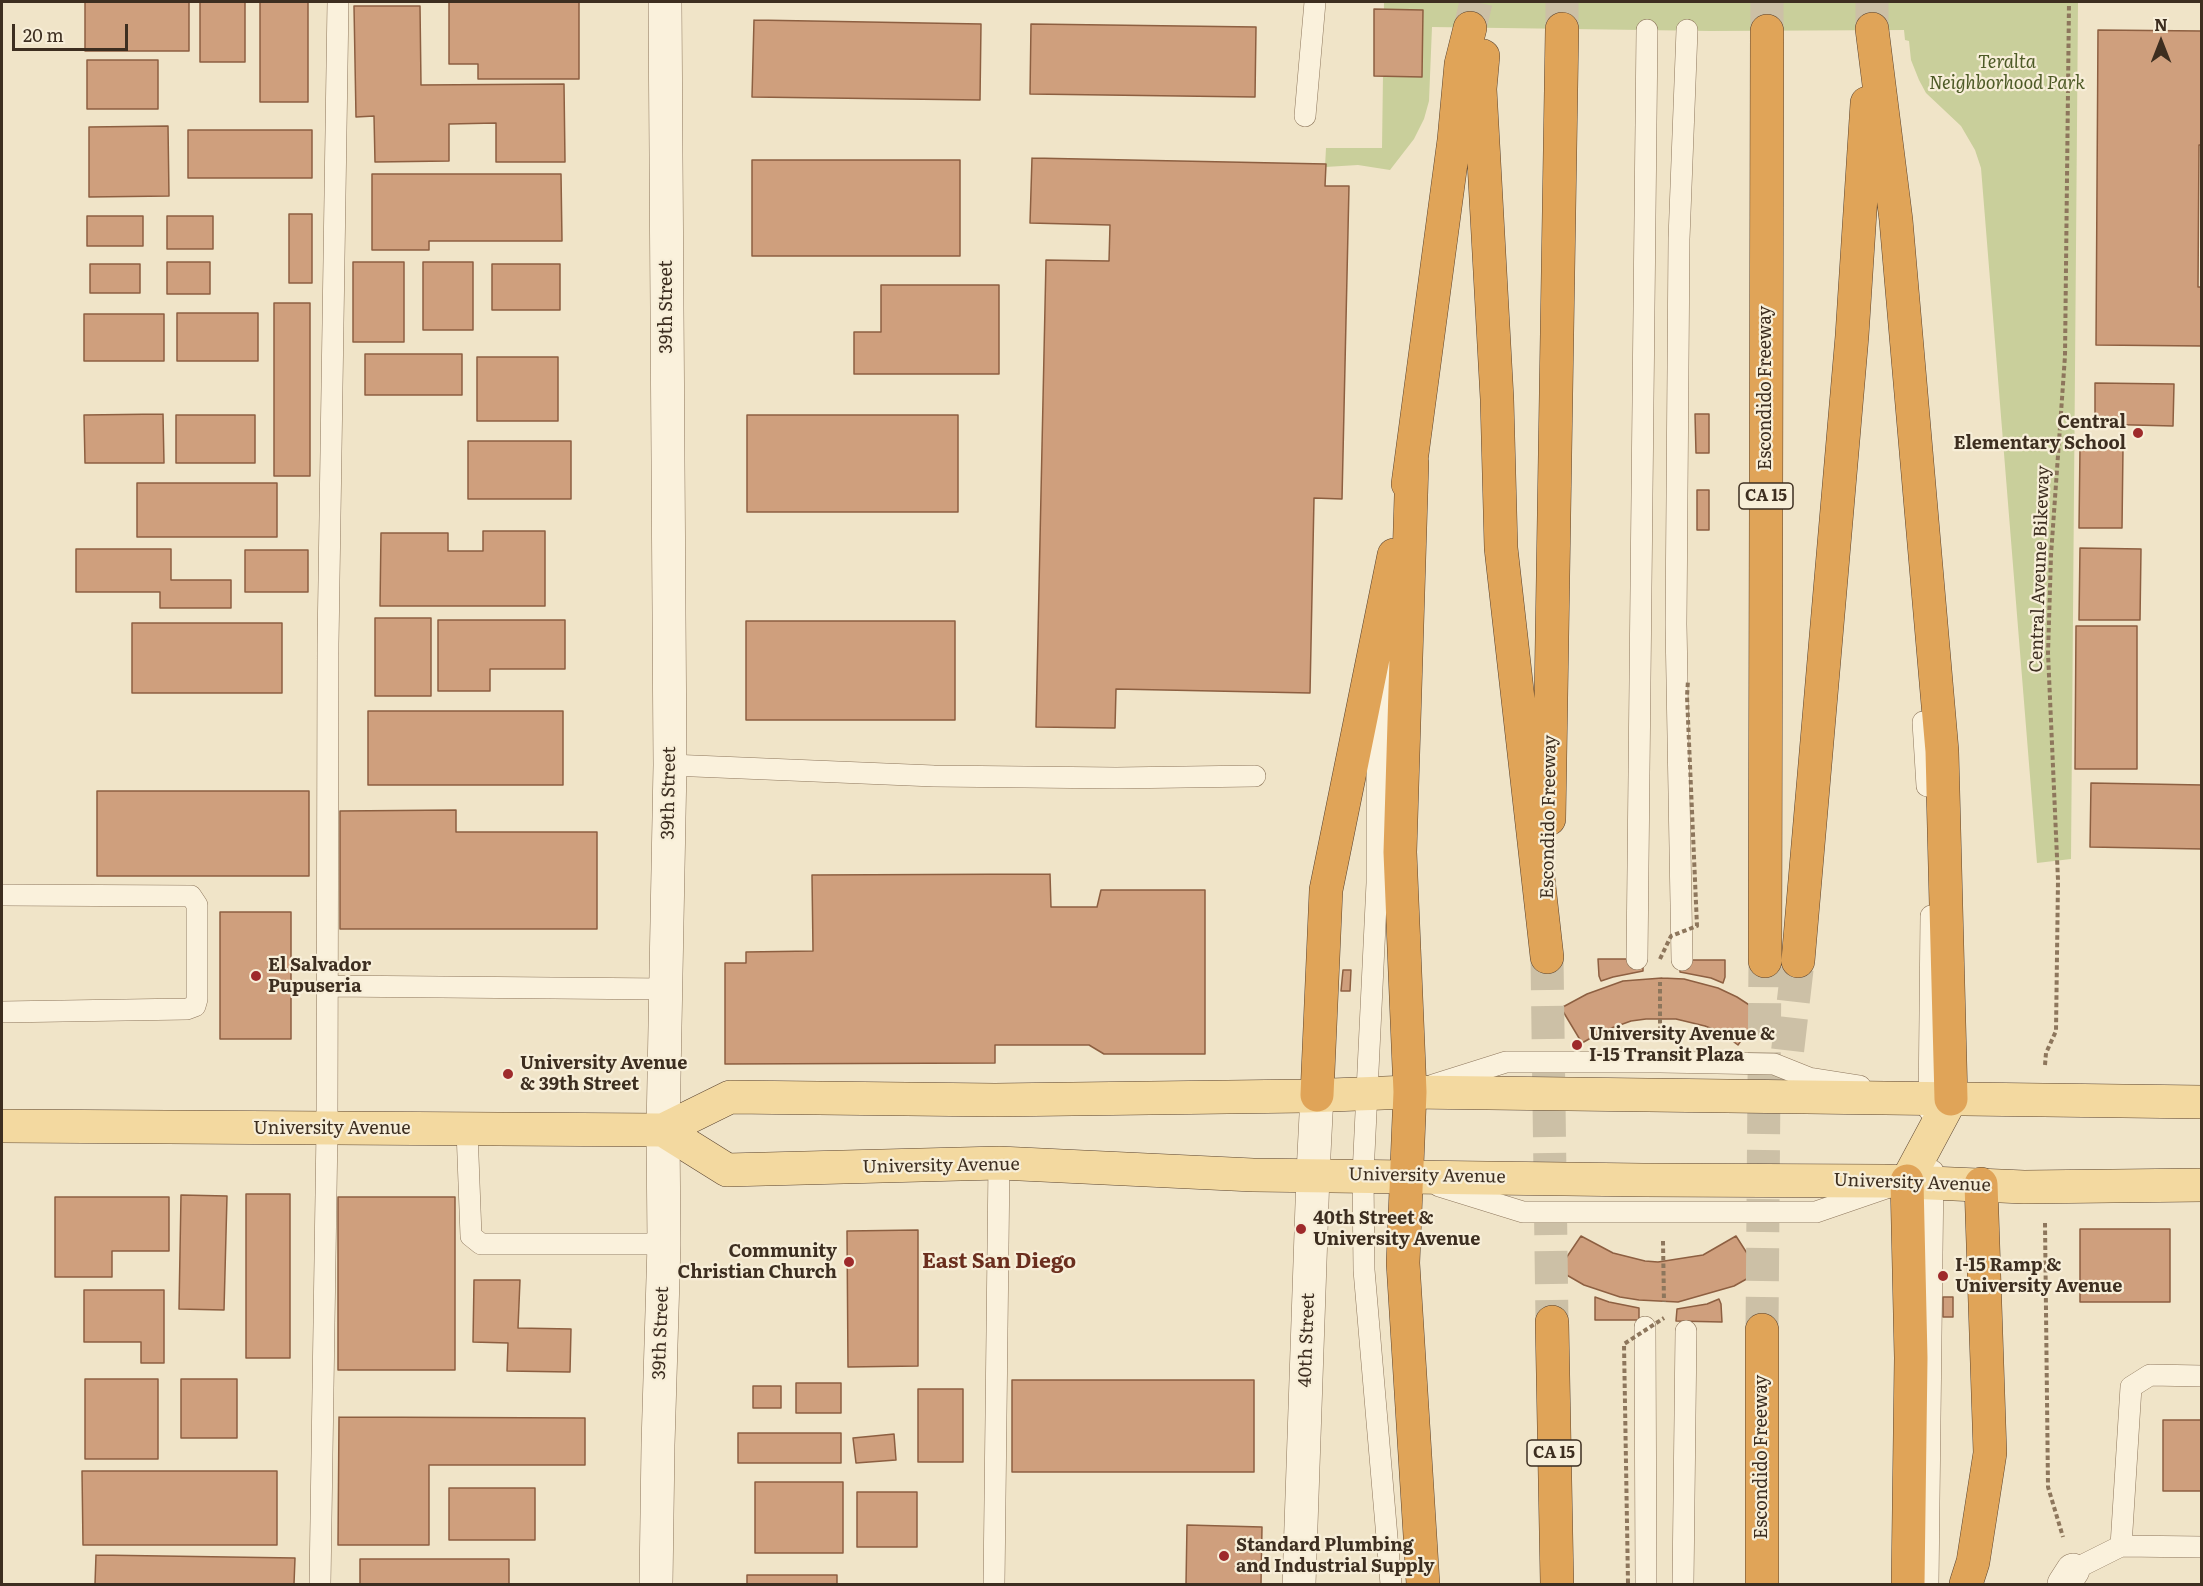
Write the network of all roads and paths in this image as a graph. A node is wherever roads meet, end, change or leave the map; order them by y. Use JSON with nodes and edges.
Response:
{"nodes":[{"id":1,"x":338,"y":2,"type":"edge"},
{"id":2,"x":665,"y":2,"type":"edge"},
{"id":3,"x":1315,"y":2,"type":"edge"},
{"id":4,"x":2069,"y":2,"type":"edge"},
{"id":5,"x":1562,"y":29,"type":"tunnel mouth"},
{"id":6,"x":1647,"y":30,"type":"dead end"},
{"id":7,"x":1687,"y":30,"type":"dead end"},
{"id":8,"x":1767,"y":31,"type":"tunnel mouth"},
{"id":9,"x":1305,"y":116,"type":"dead end"},
{"id":10,"x":1412,"y":463,"type":"junction"},
{"id":11,"x":1688,"y":680,"type":"dead end"},
{"id":12,"x":670,"y":765,"type":"junction"},
{"id":13,"x":1255,"y":776,"type":"dead end"},
{"id":14,"x":2,"y":895,"type":"edge"},
{"id":15,"x":1637,"y":959,"type":"dead end"},
{"id":16,"x":1682,"y":960,"type":"dead end"},
{"id":17,"x":1765,"y":961,"type":"tunnel mouth"},
{"id":18,"x":1798,"y":961,"type":"tunnel mouth"},
{"id":19,"x":1660,"y":970,"type":"dead end"},
{"id":20,"x":1660,"y":981,"type":"dead end"},
{"id":21,"x":328,"y":986,"type":"junction"},
{"id":22,"x":666,"y":989,"type":"junction"},
{"id":23,"x":2,"y":1012,"type":"edge"},
{"id":24,"x":1659,"y":1062,"type":"junction"},
{"id":25,"x":2045,"y":1063,"type":"dead end"},
{"id":26,"x":1410,"y":1092,"type":"junction"},
{"id":27,"x":1367,"y":1094,"type":"junction"},
{"id":28,"x":1317,"y":1095,"type":"junction"},
{"id":29,"x":1940,"y":1099,"type":"junction"},
{"id":30,"x":2202,"y":1102,"type":"edge"},
{"id":31,"x":2,"y":1126,"type":"edge"},
{"id":32,"x":327,"y":1129,"type":"junction"},
{"id":33,"x":467,"y":1130,"type":"junction"},
{"id":34,"x":663,"y":1130,"type":"junction"},
{"id":35,"x":999,"y":1163,"type":"junction"},
{"id":36,"x":1312,"y":1174,"type":"junction"},
{"id":37,"x":1363,"y":1175,"type":"junction"},
{"id":38,"x":1407,"y":1176,"type":"junction"},
{"id":39,"x":1921,"y":1181,"type":"junction"},
{"id":40,"x":1981,"y":1184,"type":"junction"},
{"id":41,"x":2202,"y":1185,"type":"edge"},
{"id":42,"x":1663,"y":1234,"type":"dead end"},
{"id":43,"x":2045,"y":1235,"type":"dead end"},
{"id":44,"x":664,"y":1244,"type":"junction"},
{"id":45,"x":1552,"y":1322,"type":"tunnel mouth"},
{"id":46,"x":1654,"y":1323,"type":"junction"},
{"id":47,"x":1762,"y":1330,"type":"tunnel mouth"},
{"id":48,"x":1686,"y":1331,"type":"dead end"},
{"id":49,"x":2202,"y":1376,"type":"edge"},
{"id":50,"x":2121,"y":1546,"type":"junction"},
{"id":51,"x":2202,"y":1547,"type":"edge"},
{"id":52,"x":2069,"y":1577,"type":"edge"},
{"id":53,"x":320,"y":1584,"type":"edge"},
{"id":54,"x":656,"y":1584,"type":"edge"},
{"id":55,"x":994,"y":1584,"type":"edge"},
{"id":56,"x":1299,"y":1584,"type":"edge"},
{"id":57,"x":1391,"y":1584,"type":"edge"},
{"id":58,"x":1423,"y":1584,"type":"edge"},
{"id":59,"x":1557,"y":1584,"type":"edge"},
{"id":60,"x":1637,"y":1584,"type":"edge"},
{"id":61,"x":1683,"y":1584,"type":"edge"},
{"id":62,"x":1761,"y":1584,"type":"edge"},
{"id":63,"x":1908,"y":1584,"type":"edge"},
{"id":64,"x":1928,"y":1584,"type":"edge"},
{"id":65,"x":1966,"y":1584,"type":"edge"}],
"edges":[{"from":1,"to":21,"type":"lane"},
{"from":2,"to":12,"type":"street","name":"39th Street"},
{"from":3,"to":9,"type":"lane"},
{"from":4,"to":25,"type":"path","name":"Central Aveune Bikeway"},
{"from":5,"to":10,"type":"highway","name":"Escondido Freeway"},
{"from":6,"to":15,"type":"lane"},
{"from":7,"to":16,"type":"lane"},
{"from":8,"to":17,"type":"highway","name":"Escondido Freeway","number":"CA 15"},
{"from":10,"to":26,"type":"highway"},
{"from":10,"to":27,"type":"lane"},
{"from":10,"to":28,"type":"highway"},
{"from":11,"to":19,"type":"path","bridge":true},
{"from":12,"to":13,"type":"lane"},
{"from":12,"to":22,"type":"street","name":"39th Street"},
{"from":14,"to":23,"type":"lane"},
{"from":18,"to":29,"type":"highway"},
{"from":20,"to":24,"type":"path"},
{"from":21,"to":22,"type":"lane"},
{"from":21,"to":32,"type":"lane"},
{"from":22,"to":34,"type":"street","name":"39th Street"},
{"from":24,"to":26,"type":"lane"},
{"from":24,"to":29,"type":"lane"},
{"from":26,"to":27,"type":"main road","name":"University Avenue"},
{"from":26,"to":29,"type":"main road","name":"University Avenue"},
{"from":26,"to":38,"type":"highway"},
{"from":27,"to":28,"type":"main road","name":"University Avenue"},
{"from":27,"to":37,"type":"lane"},
{"from":28,"to":34,"type":"main road","name":"University Avenue"},
{"from":28,"to":36,"type":"street","name":"40th Street"},
{"from":29,"to":30,"type":"main road","name":"University Avenue"},
{"from":29,"to":39,"type":"main road"},
{"from":31,"to":32,"type":"main road","name":"University Avenue"},
{"from":32,"to":33,"type":"main road","name":"University Avenue"},
{"from":32,"to":53,"type":"lane"},
{"from":33,"to":34,"type":"main road","name":"University Avenue"},
{"from":33,"to":44,"type":"lane"},
{"from":34,"to":35,"type":"main road","name":"University Avenue"},
{"from":34,"to":44,"type":"street","name":"39th Street"},
{"from":35,"to":36,"type":"main road","name":"University Avenue"},
{"from":35,"to":55,"type":"lane"},
{"from":36,"to":37,"type":"main road","name":"University Avenue"},
{"from":36,"to":56,"type":"street","name":"40th Street"},
{"from":37,"to":38,"type":"main road","name":"University Avenue"},
{"from":37,"to":57,"type":"lane"},
{"from":38,"to":39,"type":"main road","name":"University Avenue"},
{"from":38,"to":58,"type":"highway"},
{"from":39,"to":40,"type":"main road","name":"University Avenue"},
{"from":39,"to":63,"type":"highway"},
{"from":39,"to":64,"type":"lane"},
{"from":40,"to":41,"type":"main road","name":"University Avenue"},
{"from":40,"to":65,"type":"highway"},
{"from":42,"to":46,"type":"path"},
{"from":43,"to":52,"type":"path"},
{"from":44,"to":54,"type":"street","name":"39th Street"},
{"from":45,"to":59,"type":"highway","number":"CA 15"},
{"from":46,"to":60,"type":"lane"},
{"from":46,"to":60,"type":"path","bridge":true},
{"from":47,"to":62,"type":"highway","name":"Escondido Freeway"},
{"from":48,"to":61,"type":"lane"},
{"from":49,"to":50,"type":"lane"},
{"from":50,"to":51,"type":"lane"},
{"from":50,"to":52,"type":"lane"}]}
